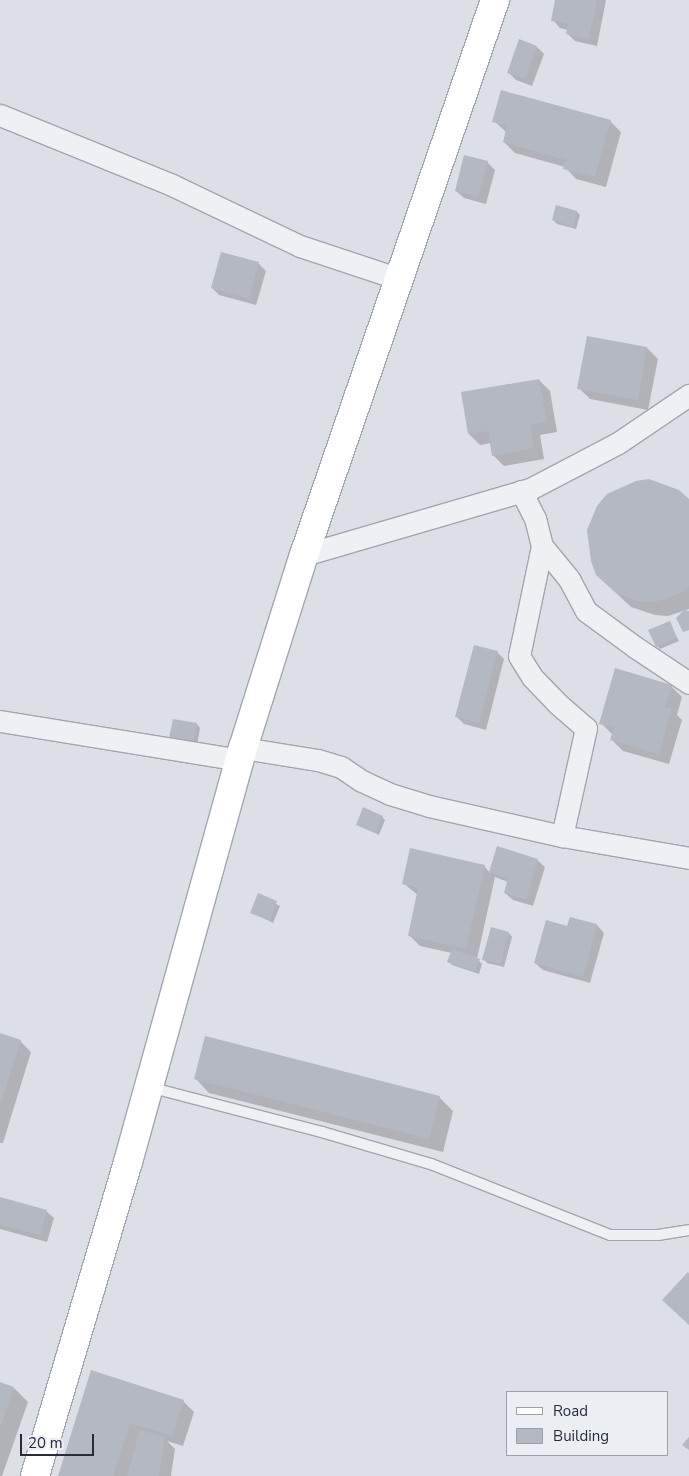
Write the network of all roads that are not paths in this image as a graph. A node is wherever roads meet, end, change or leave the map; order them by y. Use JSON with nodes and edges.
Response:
{"nodes":[{"id":1,"x":496,"y":0,"type":"edge"},
{"id":2,"x":0,"y":115,"type":"edge"},
{"id":3,"x":399,"y":279,"type":"junction"},
{"id":4,"x":689,"y":396,"type":"edge"},
{"id":5,"x":521,"y":492,"type":"junction"},
{"id":6,"x":542,"y":546,"type":"junction"},
{"id":7,"x":304,"y":555,"type":"junction"},
{"id":8,"x":689,"y":683,"type":"edge"},
{"id":9,"x":0,"y":721,"type":"edge"},
{"id":10,"x":240,"y":758,"type":"junction"},
{"id":11,"x":562,"y":836,"type":"junction"},
{"id":12,"x":689,"y":858,"type":"edge"},
{"id":13,"x":149,"y":1086,"type":"junction"},
{"id":14,"x":689,"y":1230,"type":"edge"},
{"id":15,"x":34,"y":1476,"type":"edge"}],
"edges":[{"from":1,"to":3,"type":"street"},
{"from":2,"to":3,"type":"street"},
{"from":3,"to":7,"type":"street"},
{"from":4,"to":5,"type":"street"},
{"from":5,"to":6,"type":"street"},
{"from":5,"to":7,"type":"street"},
{"from":6,"to":8,"type":"street"},
{"from":6,"to":11,"type":"street"},
{"from":7,"to":10,"type":"street"},
{"from":9,"to":10,"type":"street"},
{"from":10,"to":11,"type":"street"},
{"from":10,"to":13,"type":"street"},
{"from":11,"to":12,"type":"street"},
{"from":13,"to":14,"type":"lane"},
{"from":13,"to":15,"type":"street"}]}
